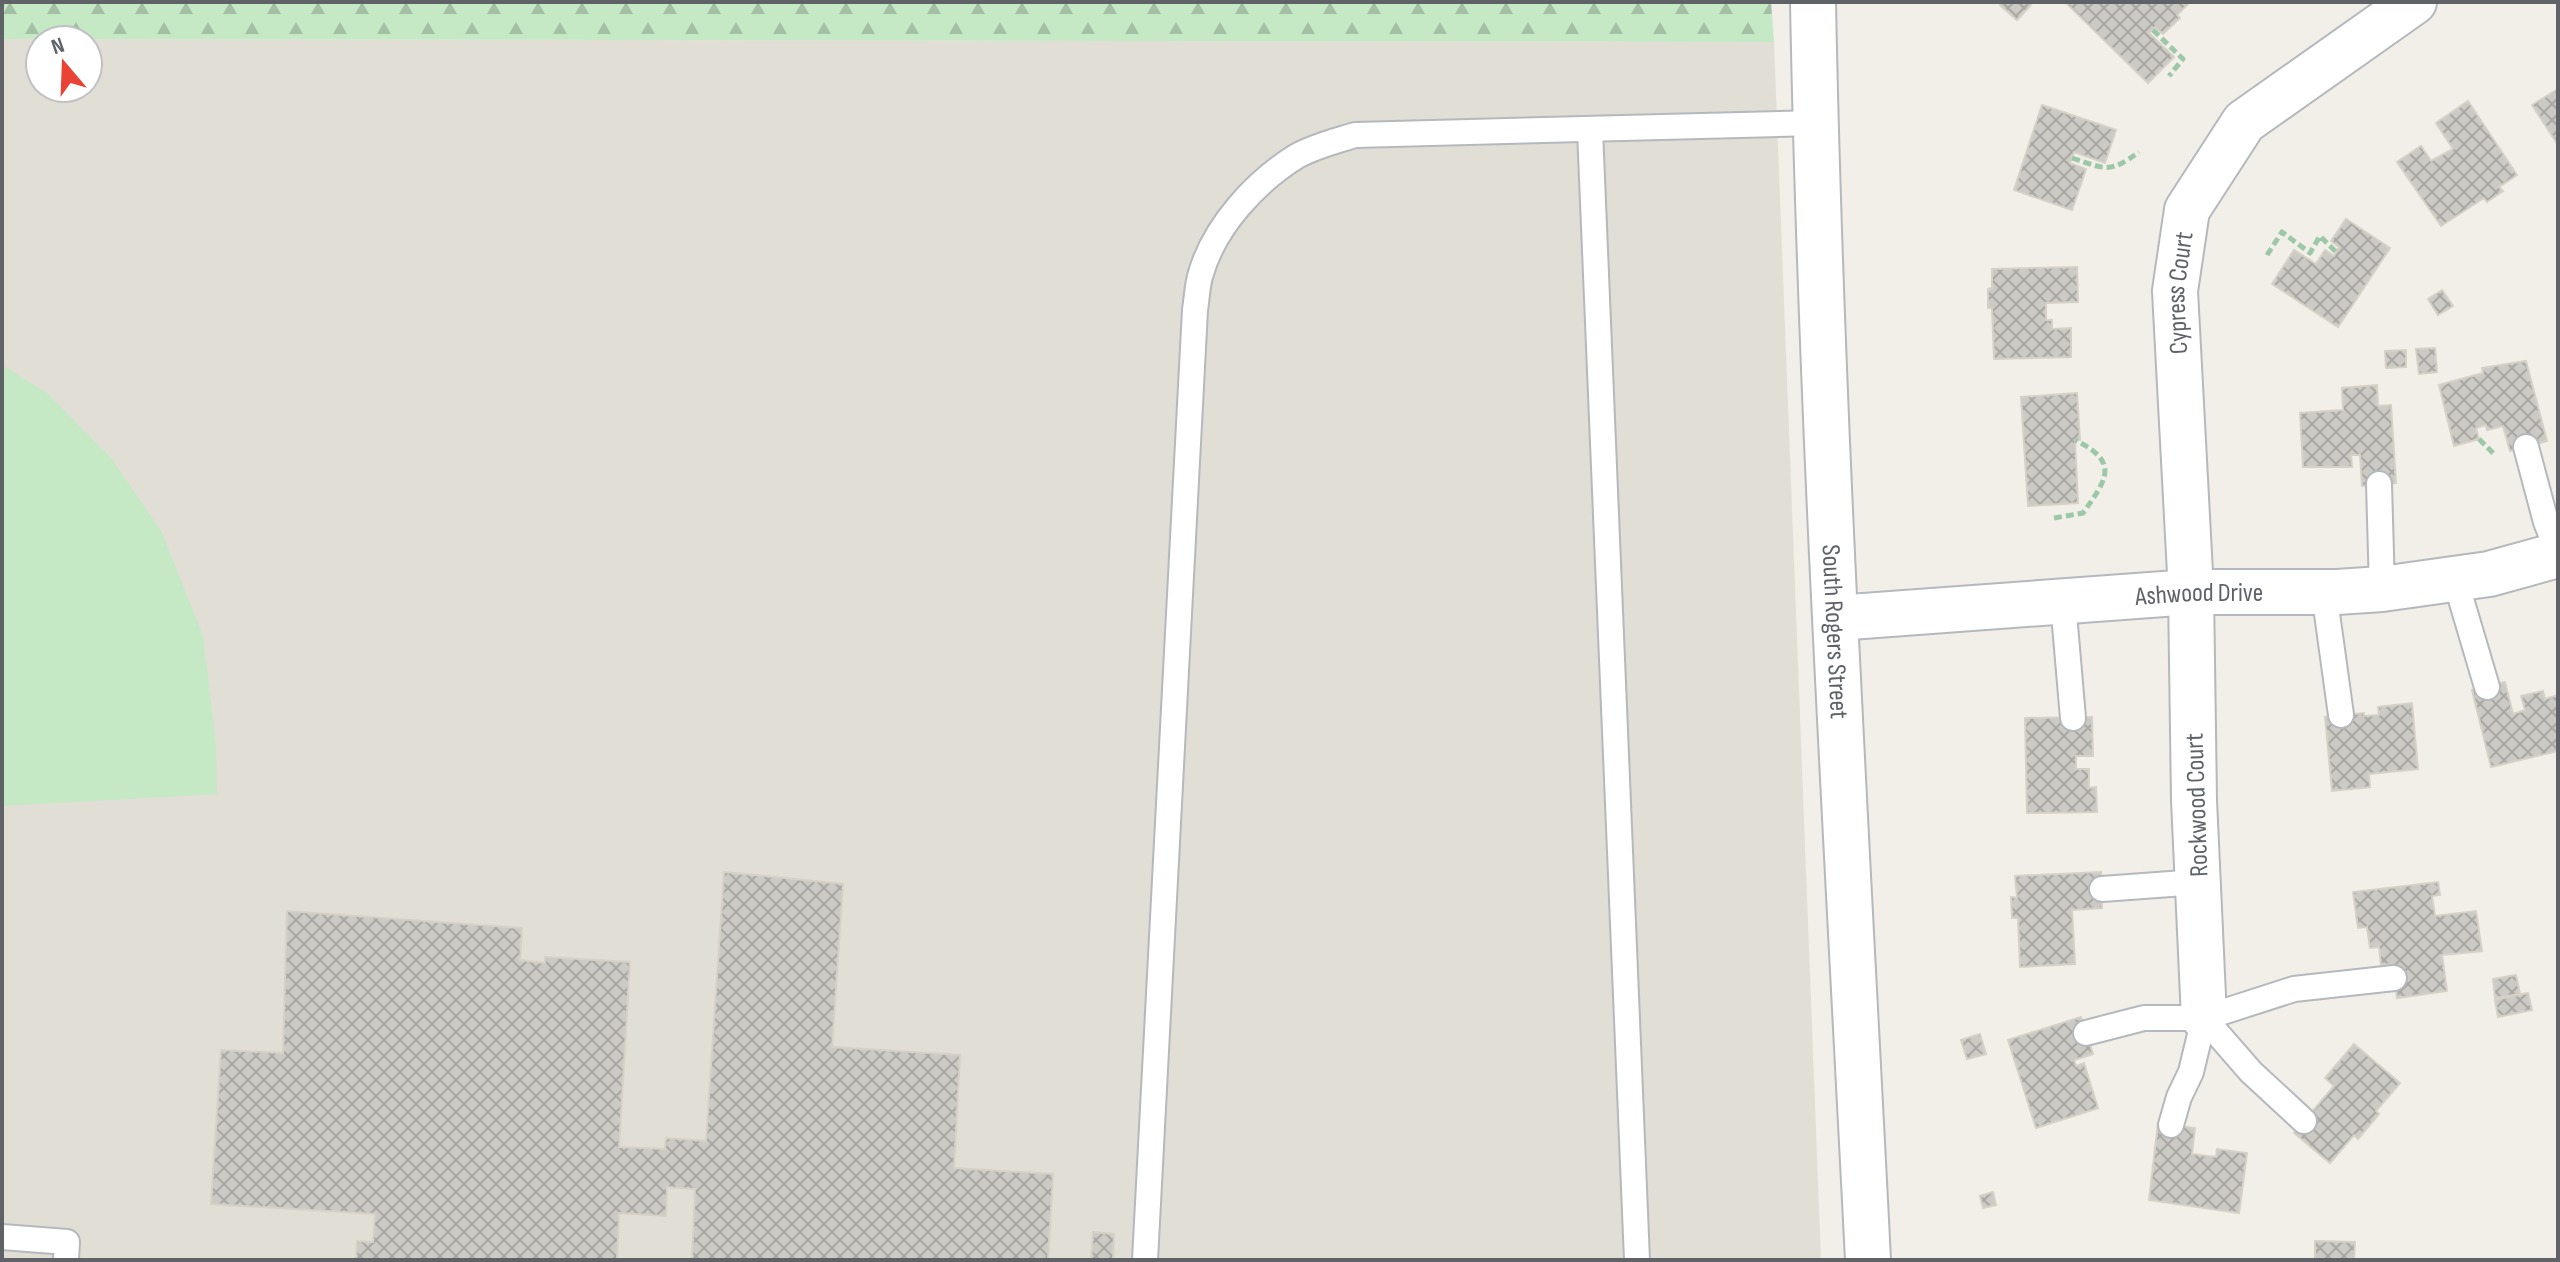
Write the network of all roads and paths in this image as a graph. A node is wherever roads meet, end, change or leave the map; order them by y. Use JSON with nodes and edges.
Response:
{"nodes":[{"id":1,"x":1813,"y":2,"type":"edge"},
{"id":2,"x":2414,"y":2,"type":"edge"},
{"id":3,"x":2153,"y":30,"type":"dead end"},
{"id":4,"x":2169,"y":76,"type":"dead end"},
{"id":5,"x":1815,"y":123,"type":"junction"},
{"id":6,"x":1590,"y":130,"type":"junction"},
{"id":7,"x":2139,"y":152,"type":"dead end"},
{"id":8,"x":2072,"y":158,"type":"dead end"},
{"id":9,"x":2336,"y":252,"type":"dead end"},
{"id":10,"x":2267,"y":255,"type":"dead end"},
{"id":11,"x":2075,"y":440,"type":"dead end"},
{"id":12,"x":2526,"y":447,"type":"dead end"},
{"id":13,"x":2379,"y":484,"type":"dead end"},
{"id":14,"x":2054,"y":518,"type":"dead end"},
{"id":15,"x":2558,"y":553,"type":"edge"},
{"id":16,"x":2455,"y":579,"type":"junction"},
{"id":17,"x":2382,"y":589,"type":"junction"},
{"id":18,"x":2191,"y":592,"type":"junction"},
{"id":19,"x":2324,"y":592,"type":"junction"},
{"id":20,"x":2063,"y":602,"type":"junction"},
{"id":21,"x":1836,"y":618,"type":"junction"},
{"id":22,"x":2487,"y":687,"type":"dead end"},
{"id":23,"x":2341,"y":715,"type":"dead end"},
{"id":24,"x":2073,"y":718,"type":"dead end"},
{"id":25,"x":2198,"y":882,"type":"junction"},
{"id":26,"x":2102,"y":889,"type":"dead end"},
{"id":27,"x":2394,"y":978,"type":"dead end"},
{"id":28,"x":2204,"y":1018,"type":"junction"},
{"id":29,"x":2086,"y":1033,"type":"dead end"},
{"id":30,"x":2304,"y":1121,"type":"dead end"},
{"id":31,"x":2171,"y":1125,"type":"dead end"},
{"id":32,"x":2,"y":1237,"type":"edge"},
{"id":33,"x":66,"y":1260,"type":"edge"},
{"id":34,"x":1145,"y":1260,"type":"edge"},
{"id":35,"x":1637,"y":1260,"type":"edge"},
{"id":36,"x":1868,"y":1260,"type":"edge"}],
"edges":[{"from":1,"to":5,"type":"street","name":"South Rogers Street"},
{"from":2,"to":18,"type":"street","name":"Cypress Court"},
{"from":3,"to":4,"type":"path"},
{"from":5,"to":6,"type":"lane"},
{"from":5,"to":21,"type":"street","name":"South Rogers Street"},
{"from":6,"to":34,"type":"lane"},
{"from":6,"to":35,"type":"lane"},
{"from":7,"to":8,"type":"path"},
{"from":9,"to":10,"type":"path"},
{"from":11,"to":14,"type":"path"},
{"from":12,"to":15,"type":"lane"},
{"from":13,"to":17,"type":"lane"},
{"from":15,"to":16,"type":"street","name":"Ashwood Drive"},
{"from":16,"to":17,"type":"street","name":"Ashwood Drive"},
{"from":16,"to":22,"type":"lane"},
{"from":17,"to":19,"type":"street","name":"Ashwood Drive"},
{"from":18,"to":19,"type":"street","name":"Ashwood Drive"},
{"from":18,"to":20,"type":"street","name":"Ashwood Drive"},
{"from":18,"to":25,"type":"street","name":"Rockwood Court"},
{"from":19,"to":23,"type":"lane"},
{"from":20,"to":21,"type":"street","name":"Ashwood Drive"},
{"from":20,"to":24,"type":"lane"},
{"from":21,"to":36,"type":"street","name":"South Rogers Street"},
{"from":25,"to":26,"type":"lane"},
{"from":25,"to":28,"type":"street","name":"Rockwood Court"},
{"from":27,"to":28,"type":"lane"},
{"from":28,"to":29,"type":"lane"},
{"from":28,"to":30,"type":"lane"},
{"from":28,"to":31,"type":"lane"},
{"from":32,"to":33,"type":"lane"}]}
